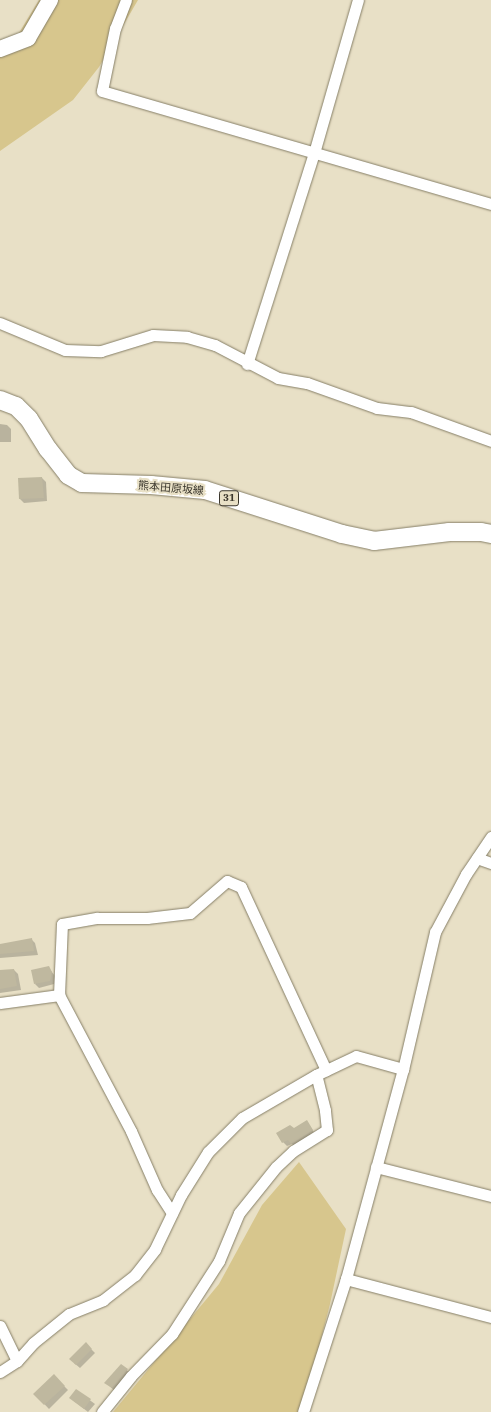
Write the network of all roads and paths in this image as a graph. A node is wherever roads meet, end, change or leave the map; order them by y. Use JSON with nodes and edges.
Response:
{"nodes":[{"id":1,"x":50,"y":0,"type":"edge"},
{"id":2,"x":126,"y":0,"type":"edge"},
{"id":3,"x":358,"y":0,"type":"edge"},
{"id":4,"x":0,"y":49,"type":"edge"},
{"id":5,"x":314,"y":153,"type":"junction"},
{"id":6,"x":491,"y":204,"type":"edge"},
{"id":7,"x":0,"y":323,"type":"edge"},
{"id":8,"x":247,"y":364,"type":"junction"},
{"id":9,"x":0,"y":400,"type":"edge"},
{"id":10,"x":491,"y":441,"type":"edge"},
{"id":11,"x":491,"y":534,"type":"edge"},
{"id":12,"x":491,"y":837,"type":"edge"},
{"id":13,"x":477,"y":858,"type":"junction"},
{"id":14,"x":491,"y":863,"type":"edge"},
{"id":15,"x":59,"y":995,"type":"junction"},
{"id":16,"x":0,"y":1003,"type":"edge"},
{"id":17,"x":402,"y":1069,"type":"junction"},
{"id":18,"x":321,"y":1073,"type":"junction"},
{"id":19,"x":376,"y":1167,"type":"junction"},
{"id":20,"x":491,"y":1196,"type":"edge"},
{"id":21,"x":172,"y":1213,"type":"junction"},
{"id":22,"x":346,"y":1279,"type":"junction"},
{"id":23,"x":491,"y":1317,"type":"edge"},
{"id":24,"x":0,"y":1326,"type":"edge"},
{"id":25,"x":17,"y":1360,"type":"junction"},
{"id":26,"x":0,"y":1372,"type":"edge"},
{"id":27,"x":102,"y":1412,"type":"edge"},
{"id":28,"x":304,"y":1412,"type":"edge"}],
"edges":[{"from":1,"to":4,"type":"street"},
{"from":2,"to":5,"type":"street"},
{"from":3,"to":5,"type":"street"},
{"from":5,"to":6,"type":"street"},
{"from":5,"to":8,"type":"street"},
{"from":7,"to":8,"type":"street"},
{"from":8,"to":10,"type":"street"},
{"from":9,"to":11,"type":"main road","name":"熊本田原坂線","number":"31"},
{"from":12,"to":13,"type":"street"},
{"from":13,"to":14,"type":"street"},
{"from":13,"to":17,"type":"street"},
{"from":15,"to":16,"type":"street"},
{"from":15,"to":18,"type":"street"},
{"from":15,"to":21,"type":"street"},
{"from":17,"to":18,"type":"street"},
{"from":17,"to":19,"type":"street"},
{"from":18,"to":21,"type":"street"},
{"from":18,"to":27,"type":"street"},
{"from":19,"to":20,"type":"street"},
{"from":19,"to":22,"type":"street"},
{"from":21,"to":25,"type":"street"},
{"from":22,"to":23,"type":"street"},
{"from":22,"to":28,"type":"street"},
{"from":24,"to":25,"type":"street"},
{"from":25,"to":26,"type":"street"}]}
